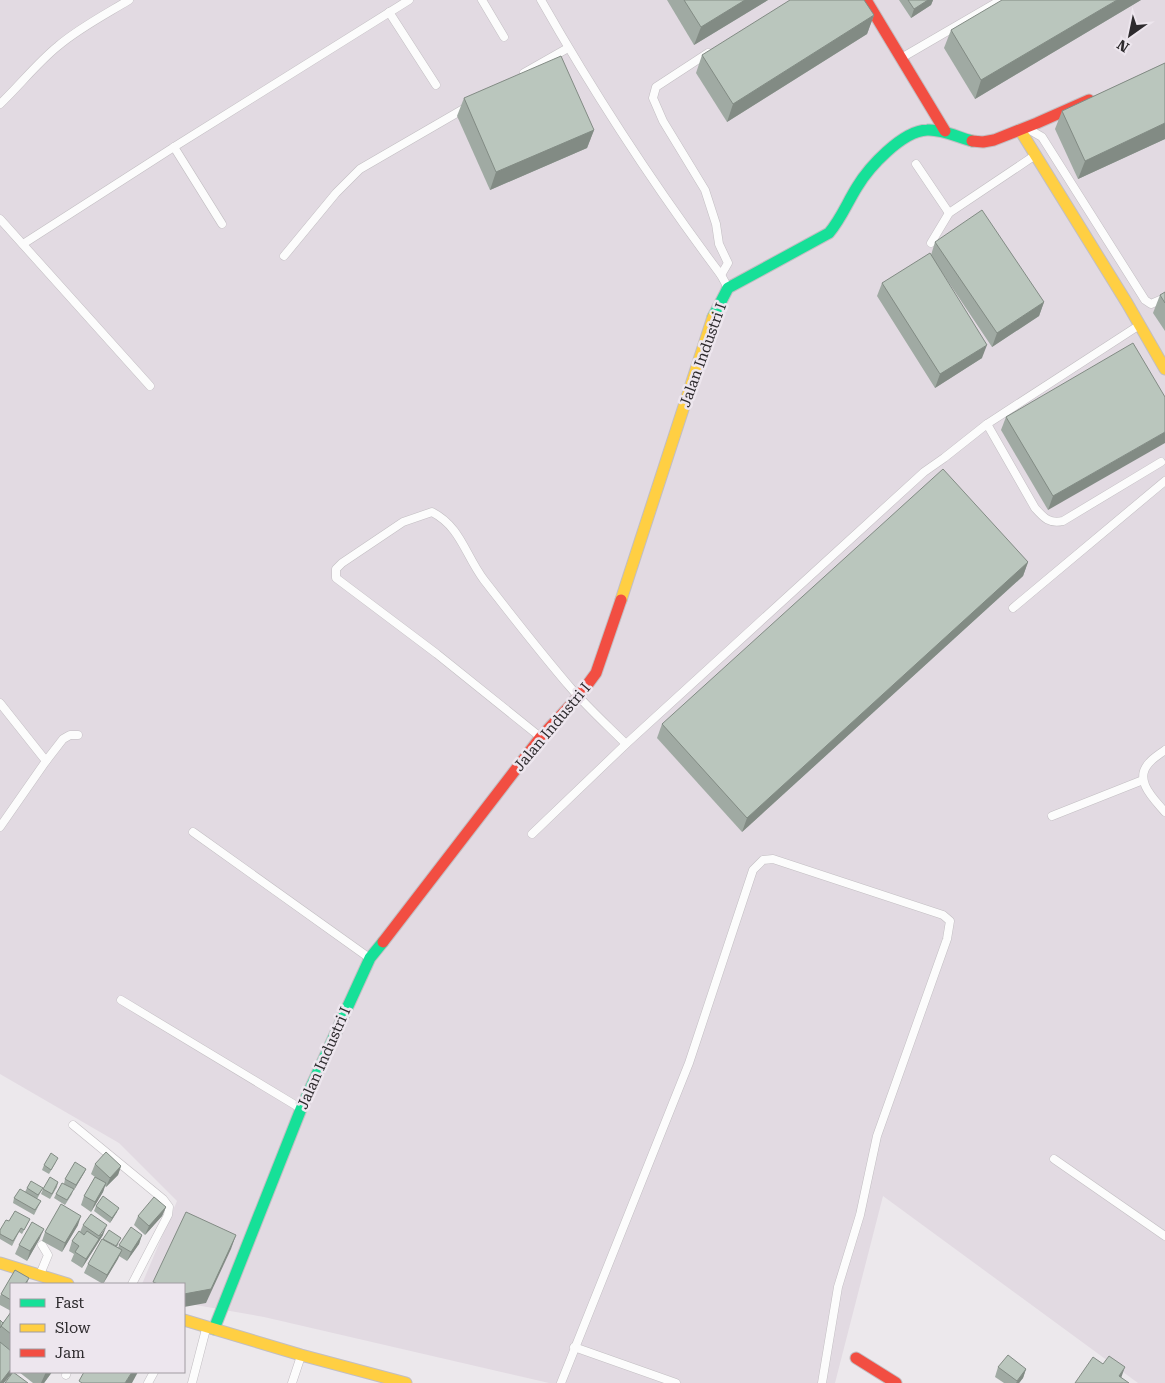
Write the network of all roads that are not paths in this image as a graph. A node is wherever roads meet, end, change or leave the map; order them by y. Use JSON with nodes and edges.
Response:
{"nodes":[{"id":1,"x":130,"y":0,"type":"edge"},
{"id":2,"x":409,"y":0,"type":"edge"},
{"id":3,"x":482,"y":0,"type":"edge"},
{"id":4,"x":541,"y":0,"type":"edge"},
{"id":5,"x":866,"y":0,"type":"edge"},
{"id":6,"x":1001,"y":0,"type":"edge"},
{"id":7,"x":389,"y":12,"type":"junction"},
{"id":8,"x":504,"y":37,"type":"dead end"},
{"id":9,"x":568,"y":48,"type":"junction"},
{"id":10,"x":717,"y":48,"type":"edge"},
{"id":11,"x":901,"y":58,"type":"junction"},
{"id":12,"x":516,"y":78,"type":"edge"},
{"id":13,"x":436,"y":85,"type":"dead end"},
{"id":14,"x":1099,"y":95,"type":"edge"},
{"id":15,"x":474,"y":102,"type":"edge"},
{"id":16,"x":0,"y":104,"type":"edge"},
{"id":17,"x":1023,"y":129,"type":"junction"},
{"id":18,"x":945,"y":131,"type":"junction"},
{"id":19,"x":174,"y":147,"type":"junction"},
{"id":20,"x":1036,"y":155,"type":"junction"},
{"id":21,"x":916,"y":164,"type":"dead end"},
{"id":22,"x":948,"y":213,"type":"junction"},
{"id":23,"x":0,"y":220,"type":"edge"},
{"id":24,"x":222,"y":224,"type":"dead end"},
{"id":25,"x":931,"y":243,"type":"dead end"},
{"id":26,"x":23,"y":244,"type":"junction"},
{"id":27,"x":284,"y":256,"type":"dead end"},
{"id":28,"x":721,"y":275,"type":"junction"},
{"id":29,"x":728,"y":288,"type":"junction"},
{"id":30,"x":1165,"y":298,"type":"edge"},
{"id":31,"x":1139,"y":324,"type":"junction"},
{"id":32,"x":1165,"y":369,"type":"edge"},
{"id":33,"x":150,"y":386,"type":"dead end"},
{"id":34,"x":987,"y":424,"type":"junction"},
{"id":35,"x":1161,"y":462,"type":"dead end"},
{"id":36,"x":1165,"y":481,"type":"edge"},
{"id":37,"x":1013,"y":608,"type":"dead end"},
{"id":38,"x":579,"y":696,"type":"junction"},
{"id":39,"x":0,"y":703,"type":"edge"},
{"id":40,"x":78,"y":735,"type":"dead end"},
{"id":41,"x":540,"y":738,"type":"junction"},
{"id":42,"x":626,"y":744,"type":"junction"},
{"id":43,"x":1165,"y":750,"type":"edge"},
{"id":44,"x":46,"y":761,"type":"junction"},
{"id":45,"x":1143,"y":780,"type":"junction"},
{"id":46,"x":1165,"y":812,"type":"edge"},
{"id":47,"x":1052,"y":816,"type":"dead end"},
{"id":48,"x":0,"y":827,"type":"edge"},
{"id":49,"x":193,"y":832,"type":"dead end"},
{"id":50,"x":532,"y":834,"type":"dead end"},
{"id":51,"x":370,"y":958,"type":"junction"},
{"id":52,"x":121,"y":1000,"type":"dead end"},
{"id":53,"x":301,"y":1109,"type":"junction"},
{"id":54,"x":73,"y":1125,"type":"dead end"},
{"id":55,"x":1054,"y":1159,"type":"dead end"},
{"id":56,"x":1165,"y":1236,"type":"edge"},
{"id":57,"x":42,"y":1246,"type":"dead end"},
{"id":58,"x":0,"y":1263,"type":"edge"},
{"id":59,"x":39,"y":1276,"type":"junction"},
{"id":60,"x":64,"y":1283,"type":"edge"},
{"id":61,"x":133,"y":1283,"type":"edge"},
{"id":62,"x":185,"y":1320,"type":"edge"},
{"id":63,"x":210,"y":1328,"type":"junction"},
{"id":64,"x":574,"y":1347,"type":"junction"},
{"id":65,"x":301,"y":1355,"type":"junction"},
{"id":66,"x":856,"y":1358,"type":"dead end"},
{"id":67,"x":192,"y":1383,"type":"edge"},
{"id":68,"x":292,"y":1383,"type":"edge"},
{"id":69,"x":406,"y":1383,"type":"edge"},
{"id":70,"x":561,"y":1383,"type":"edge"},
{"id":71,"x":676,"y":1383,"type":"edge"},
{"id":72,"x":822,"y":1383,"type":"edge"},
{"id":73,"x":896,"y":1383,"type":"edge"}],
"edges":[{"from":1,"to":16,"type":"lane"},
{"from":2,"to":7,"type":"lane"},
{"from":3,"to":8,"type":"lane"},
{"from":4,"to":9,"type":"lane"},
{"from":5,"to":11,"type":"main road"},
{"from":6,"to":11,"type":"lane"},
{"from":7,"to":13,"type":"lane"},
{"from":7,"to":19,"type":"lane"},
{"from":9,"to":12,"type":"lane"},
{"from":9,"to":28,"type":"lane"},
{"from":10,"to":28,"type":"lane"},
{"from":11,"to":18,"type":"main road"},
{"from":14,"to":17,"type":"main road"},
{"from":15,"to":27,"type":"lane"},
{"from":17,"to":18,"type":"main road"},
{"from":17,"to":20,"type":"main road"},
{"from":17,"to":30,"type":"lane"},
{"from":18,"to":29,"type":"main road","name":"Jalan Industri I"},
{"from":19,"to":24,"type":"lane"},
{"from":19,"to":26,"type":"lane"},
{"from":20,"to":22,"type":"lane"},
{"from":20,"to":31,"type":"main road"},
{"from":21,"to":22,"type":"lane"},
{"from":22,"to":25,"type":"lane"},
{"from":23,"to":26,"type":"lane"},
{"from":26,"to":33,"type":"lane"},
{"from":28,"to":29,"type":"lane"},
{"from":29,"to":38,"type":"main road","name":"Jalan Industri I"},
{"from":31,"to":32,"type":"main road"},
{"from":31,"to":34,"type":"lane"},
{"from":34,"to":35,"type":"lane"},
{"from":34,"to":42,"type":"lane"},
{"from":36,"to":37,"type":"lane"},
{"from":38,"to":41,"type":"main road","name":"Jalan Industri I"},
{"from":38,"to":41,"type":"lane"},
{"from":38,"to":42,"type":"lane"},
{"from":39,"to":44,"type":"lane"},
{"from":40,"to":44,"type":"lane"},
{"from":41,"to":51,"type":"main road","name":"Jalan Industri I"},
{"from":42,"to":50,"type":"lane"},
{"from":43,"to":45,"type":"lane"},
{"from":44,"to":48,"type":"lane"},
{"from":45,"to":46,"type":"lane"},
{"from":45,"to":47,"type":"lane"},
{"from":49,"to":51,"type":"lane"},
{"from":51,"to":53,"type":"main road","name":"Jalan Industri I"},
{"from":52,"to":53,"type":"lane"},
{"from":53,"to":63,"type":"main road","name":"Jalan Industri I"},
{"from":54,"to":61,"type":"lane"},
{"from":55,"to":56,"type":"lane"},
{"from":57,"to":59,"type":"lane"},
{"from":58,"to":59,"type":"main road"},
{"from":59,"to":60,"type":"main road"},
{"from":62,"to":63,"type":"main road"},
{"from":63,"to":65,"type":"main road"},
{"from":63,"to":67,"type":"lane"},
{"from":64,"to":70,"type":"lane"},
{"from":64,"to":71,"type":"lane"},
{"from":64,"to":72,"type":"lane"},
{"from":65,"to":68,"type":"lane"},
{"from":65,"to":69,"type":"main road"},
{"from":66,"to":73,"type":"main road"}]}
